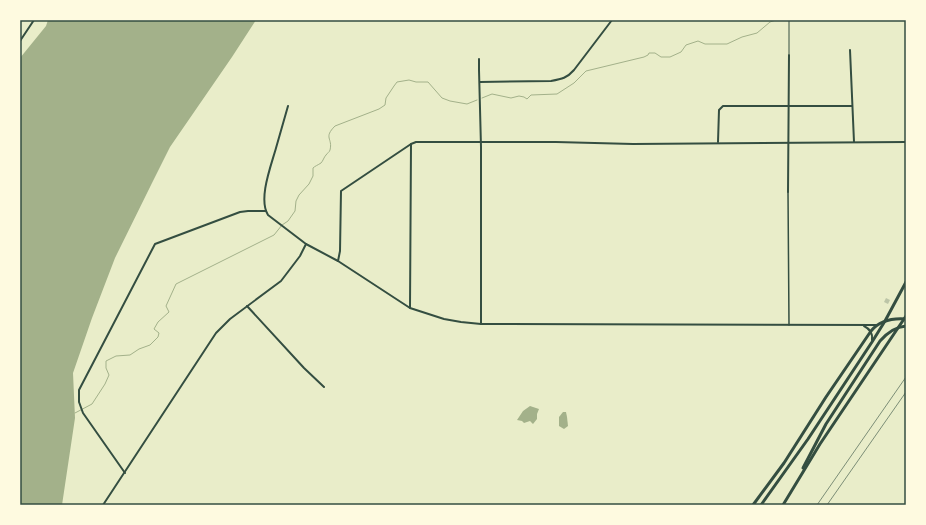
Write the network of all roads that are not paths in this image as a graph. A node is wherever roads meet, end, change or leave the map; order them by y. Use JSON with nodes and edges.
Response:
{"nodes":[{"id":1,"x":34,"y":20,"type":"edge"},
{"id":2,"x":612,"y":20,"type":"edge"},
{"id":3,"x":789,"y":20,"type":"edge"},
{"id":4,"x":20,"y":41,"type":"edge"},
{"id":5,"x":850,"y":50,"type":"dead end"},
{"id":6,"x":789,"y":55,"type":"joint"},
{"id":7,"x":479,"y":59,"type":"dead end"},
{"id":8,"x":480,"y":82,"type":"junction"},
{"id":9,"x":288,"y":106,"type":"dead end"},
{"id":10,"x":788,"y":106,"type":"junction"},
{"id":11,"x":852,"y":106,"type":"junction"},
{"id":12,"x":481,"y":142,"type":"junction"},
{"id":13,"x":854,"y":142,"type":"junction"},
{"id":14,"x":906,"y":142,"type":"edge"},
{"id":15,"x":718,"y":143,"type":"junction"},
{"id":16,"x":788,"y":143,"type":"junction"},
{"id":17,"x":411,"y":144,"type":"junction"},
{"id":18,"x":788,"y":192,"type":"joint"},
{"id":19,"x":266,"y":211,"type":"junction"},
{"id":20,"x":306,"y":244,"type":"junction"},
{"id":21,"x":338,"y":261,"type":"junction"},
{"id":22,"x":906,"y":282,"type":"edge"},
{"id":23,"x":247,"y":306,"type":"junction"},
{"id":24,"x":410,"y":308,"type":"junction"},
{"id":25,"x":906,"y":316,"type":"edge"},
{"id":26,"x":906,"y":319,"type":"edge"},
{"id":27,"x":481,"y":324,"type":"junction"},
{"id":28,"x":789,"y":325,"type":"junction"},
{"id":29,"x":882,"y":325,"type":"junction"},
{"id":30,"x":863,"y":326,"type":"junction"},
{"id":31,"x":906,"y":326,"type":"edge"},
{"id":32,"x":872,"y":342,"type":"junction"},
{"id":33,"x":324,"y":387,"type":"dead end"},
{"id":34,"x":125,"y":473,"type":"junction"},
{"id":35,"x":793,"y":486,"type":"junction"},
{"id":36,"x":103,"y":505,"type":"edge"},
{"id":37,"x":753,"y":505,"type":"edge"},
{"id":38,"x":761,"y":505,"type":"edge"},
{"id":39,"x":783,"y":505,"type":"edge"}],
"edges":[{"from":1,"to":4,"type":"street"},
{"from":2,"to":8,"type":"street"},
{"from":3,"to":6,"type":"lane"},
{"from":5,"to":11,"type":"street"},
{"from":6,"to":10,"type":"street"},
{"from":7,"to":8,"type":"street"},
{"from":8,"to":12,"type":"street"},
{"from":9,"to":19,"type":"street"},
{"from":10,"to":11,"type":"street"},
{"from":10,"to":15,"type":"street"},
{"from":10,"to":16,"type":"street"},
{"from":11,"to":13,"type":"street"},
{"from":12,"to":15,"type":"street"},
{"from":12,"to":17,"type":"street"},
{"from":12,"to":27,"type":"street"},
{"from":13,"to":14,"type":"street"},
{"from":13,"to":16,"type":"street"},
{"from":15,"to":16,"type":"street"},
{"from":16,"to":18,"type":"street"},
{"from":17,"to":21,"type":"street"},
{"from":17,"to":24,"type":"street"},
{"from":18,"to":28,"type":"street"},
{"from":19,"to":20,"type":"street"},
{"from":19,"to":34,"type":"street"},
{"from":20,"to":21,"type":"street"},
{"from":20,"to":23,"type":"street"},
{"from":21,"to":24,"type":"street"},
{"from":22,"to":29,"type":"main road"},
{"from":23,"to":33,"type":"street"},
{"from":23,"to":34,"type":"street"},
{"from":24,"to":27,"type":"street"},
{"from":25,"to":35,"type":"main road"},
{"from":26,"to":37,"type":"main road"},
{"from":27,"to":28,"type":"street"},
{"from":28,"to":30,"type":"street"},
{"from":29,"to":30,"type":"street"},
{"from":29,"to":32,"type":"main road"},
{"from":30,"to":32,"type":"street"},
{"from":31,"to":35,"type":"main road"},
{"from":32,"to":38,"type":"main road"},
{"from":34,"to":36,"type":"street"},
{"from":35,"to":39,"type":"main road"}]}
